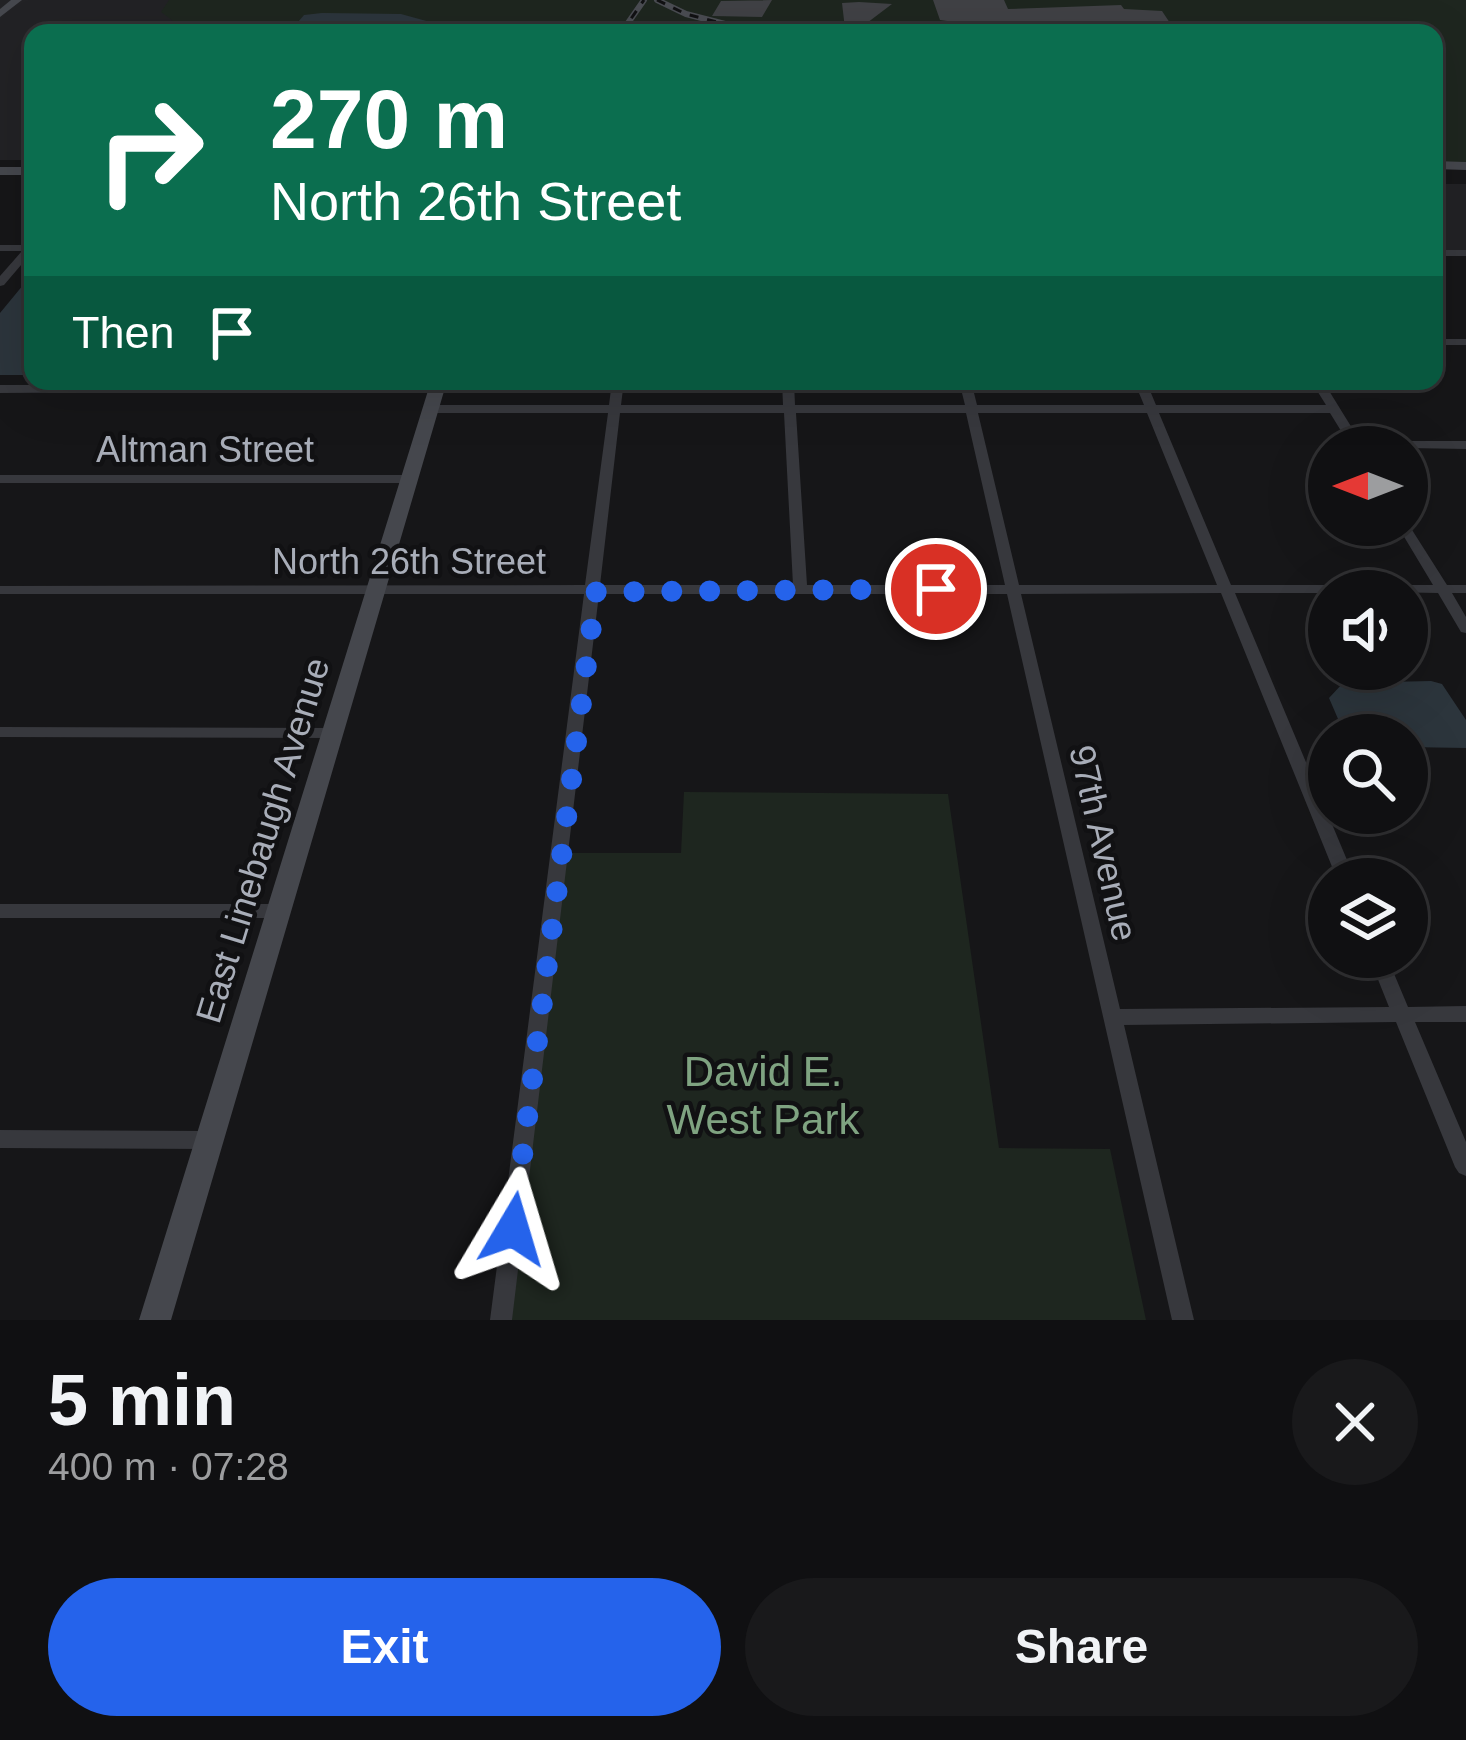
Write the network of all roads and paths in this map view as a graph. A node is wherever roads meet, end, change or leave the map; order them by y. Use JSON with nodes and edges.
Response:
{"nodes":[{"id":1,"x":17,"y":0,"type":"edge"},
{"id":2,"x":0,"y":14,"type":"edge"},
{"id":3,"x":24,"y":256,"type":"edge"},
{"id":4,"x":0,"y":283,"type":"edge"},
{"id":5,"x":329,"y":390,"type":"edge"},
{"id":6,"x":617,"y":390,"type":"edge"},
{"id":7,"x":789,"y":390,"type":"edge"},
{"id":8,"x":967,"y":390,"type":"edge"},
{"id":9,"x":1144,"y":390,"type":"edge"},
{"id":10,"x":1322,"y":390,"type":"edge"},
{"id":11,"x":436,"y":393,"type":"edge"},
{"id":12,"x":615,"y":410,"type":"junction"},
{"id":13,"x":790,"y":410,"type":"junction"},
{"id":14,"x":971,"y":410,"type":"junction"},
{"id":15,"x":1152,"y":410,"type":"junction"},
{"id":16,"x":1334,"y":410,"type":"junction"},
{"id":17,"x":1344,"y":426,"type":"edge"},
{"id":18,"x":1428,"y":445,"type":"edge"},
{"id":19,"x":1466,"y":445,"type":"edge"},
{"id":20,"x":0,"y":479,"type":"edge"},
{"id":21,"x":410,"y":479,"type":"junction"},
{"id":22,"x":1416,"y":546,"type":"edge"},
{"id":23,"x":1010,"y":588,"type":"junction"},
{"id":24,"x":800,"y":589,"type":"junction"},
{"id":25,"x":1225,"y":589,"type":"junction"},
{"id":26,"x":1442,"y":589,"type":"junction"},
{"id":27,"x":1466,"y":589,"type":"edge"},
{"id":28,"x":0,"y":590,"type":"edge"},
{"id":29,"x":375,"y":590,"type":"junction"},
{"id":30,"x":596,"y":592,"type":"junction"},
{"id":31,"x":1466,"y":628,"type":"edge"},
{"id":32,"x":0,"y":732,"type":"edge"},
{"id":33,"x":332,"y":733,"type":"junction"},
{"id":34,"x":1337,"y":858,"type":"edge"},
{"id":35,"x":0,"y":910,"type":"edge"},
{"id":36,"x":278,"y":911,"type":"junction"},
{"id":37,"x":1387,"y":978,"type":"edge"},
{"id":38,"x":1402,"y":1013,"type":"junction"},
{"id":39,"x":1466,"y":1014,"type":"edge"},
{"id":40,"x":1111,"y":1017,"type":"junction"},
{"id":41,"x":0,"y":1139,"type":"edge"},
{"id":42,"x":209,"y":1140,"type":"junction"},
{"id":43,"x":1466,"y":1167,"type":"edge"},
{"id":44,"x":155,"y":1320,"type":"edge"},
{"id":45,"x":501,"y":1320,"type":"edge"},
{"id":46,"x":1184,"y":1320,"type":"edge"}],
"edges":[{"from":1,"to":2,"type":"street"},
{"from":3,"to":4,"type":"street"},
{"from":5,"to":11,"type":"street"},
{"from":6,"to":12,"type":"street"},
{"from":7,"to":13,"type":"street"},
{"from":8,"to":14,"type":"street","name":"97th Avenue"},
{"from":9,"to":15,"type":"street"},
{"from":10,"to":16,"type":"street"},
{"from":11,"to":12,"type":"street"},
{"from":11,"to":21,"type":"street","name":"East Linebaugh Avenue"},
{"from":12,"to":13,"type":"street"},
{"from":12,"to":30,"type":"street"},
{"from":13,"to":14,"type":"street"},
{"from":13,"to":24,"type":"street"},
{"from":14,"to":15,"type":"street"},
{"from":14,"to":23,"type":"street","name":"97th Avenue"},
{"from":15,"to":16,"type":"street"},
{"from":15,"to":25,"type":"street"},
{"from":16,"to":17,"type":"street"},
{"from":18,"to":19,"type":"street"},
{"from":20,"to":21,"type":"street","name":"Altman Street"},
{"from":21,"to":29,"type":"street","name":"East Linebaugh Avenue"},
{"from":22,"to":26,"type":"street"},
{"from":23,"to":24,"type":"street","name":"North 26th Street"},
{"from":23,"to":25,"type":"street","name":"North 26th Street"},
{"from":23,"to":40,"type":"street","name":"97th Avenue"},
{"from":24,"to":30,"type":"street","name":"North 26th Street"},
{"from":25,"to":26,"type":"street","name":"North 26th Street"},
{"from":25,"to":34,"type":"street"},
{"from":26,"to":27,"type":"street","name":"North 26th Street"},
{"from":26,"to":31,"type":"street"},
{"from":28,"to":29,"type":"street","name":"North 26th Street"},
{"from":29,"to":30,"type":"street","name":"North 26th Street"},
{"from":29,"to":33,"type":"street","name":"East Linebaugh Avenue"},
{"from":30,"to":45,"type":"street"},
{"from":32,"to":33,"type":"street"},
{"from":33,"to":36,"type":"street","name":"East Linebaugh Avenue"},
{"from":35,"to":36,"type":"street"},
{"from":36,"to":42,"type":"street","name":"East Linebaugh Avenue"},
{"from":37,"to":38,"type":"street"},
{"from":38,"to":39,"type":"street"},
{"from":38,"to":40,"type":"street"},
{"from":38,"to":43,"type":"street"},
{"from":40,"to":46,"type":"street","name":"97th Avenue"},
{"from":41,"to":42,"type":"street"},
{"from":42,"to":44,"type":"street","name":"East Linebaugh Avenue"}]}
